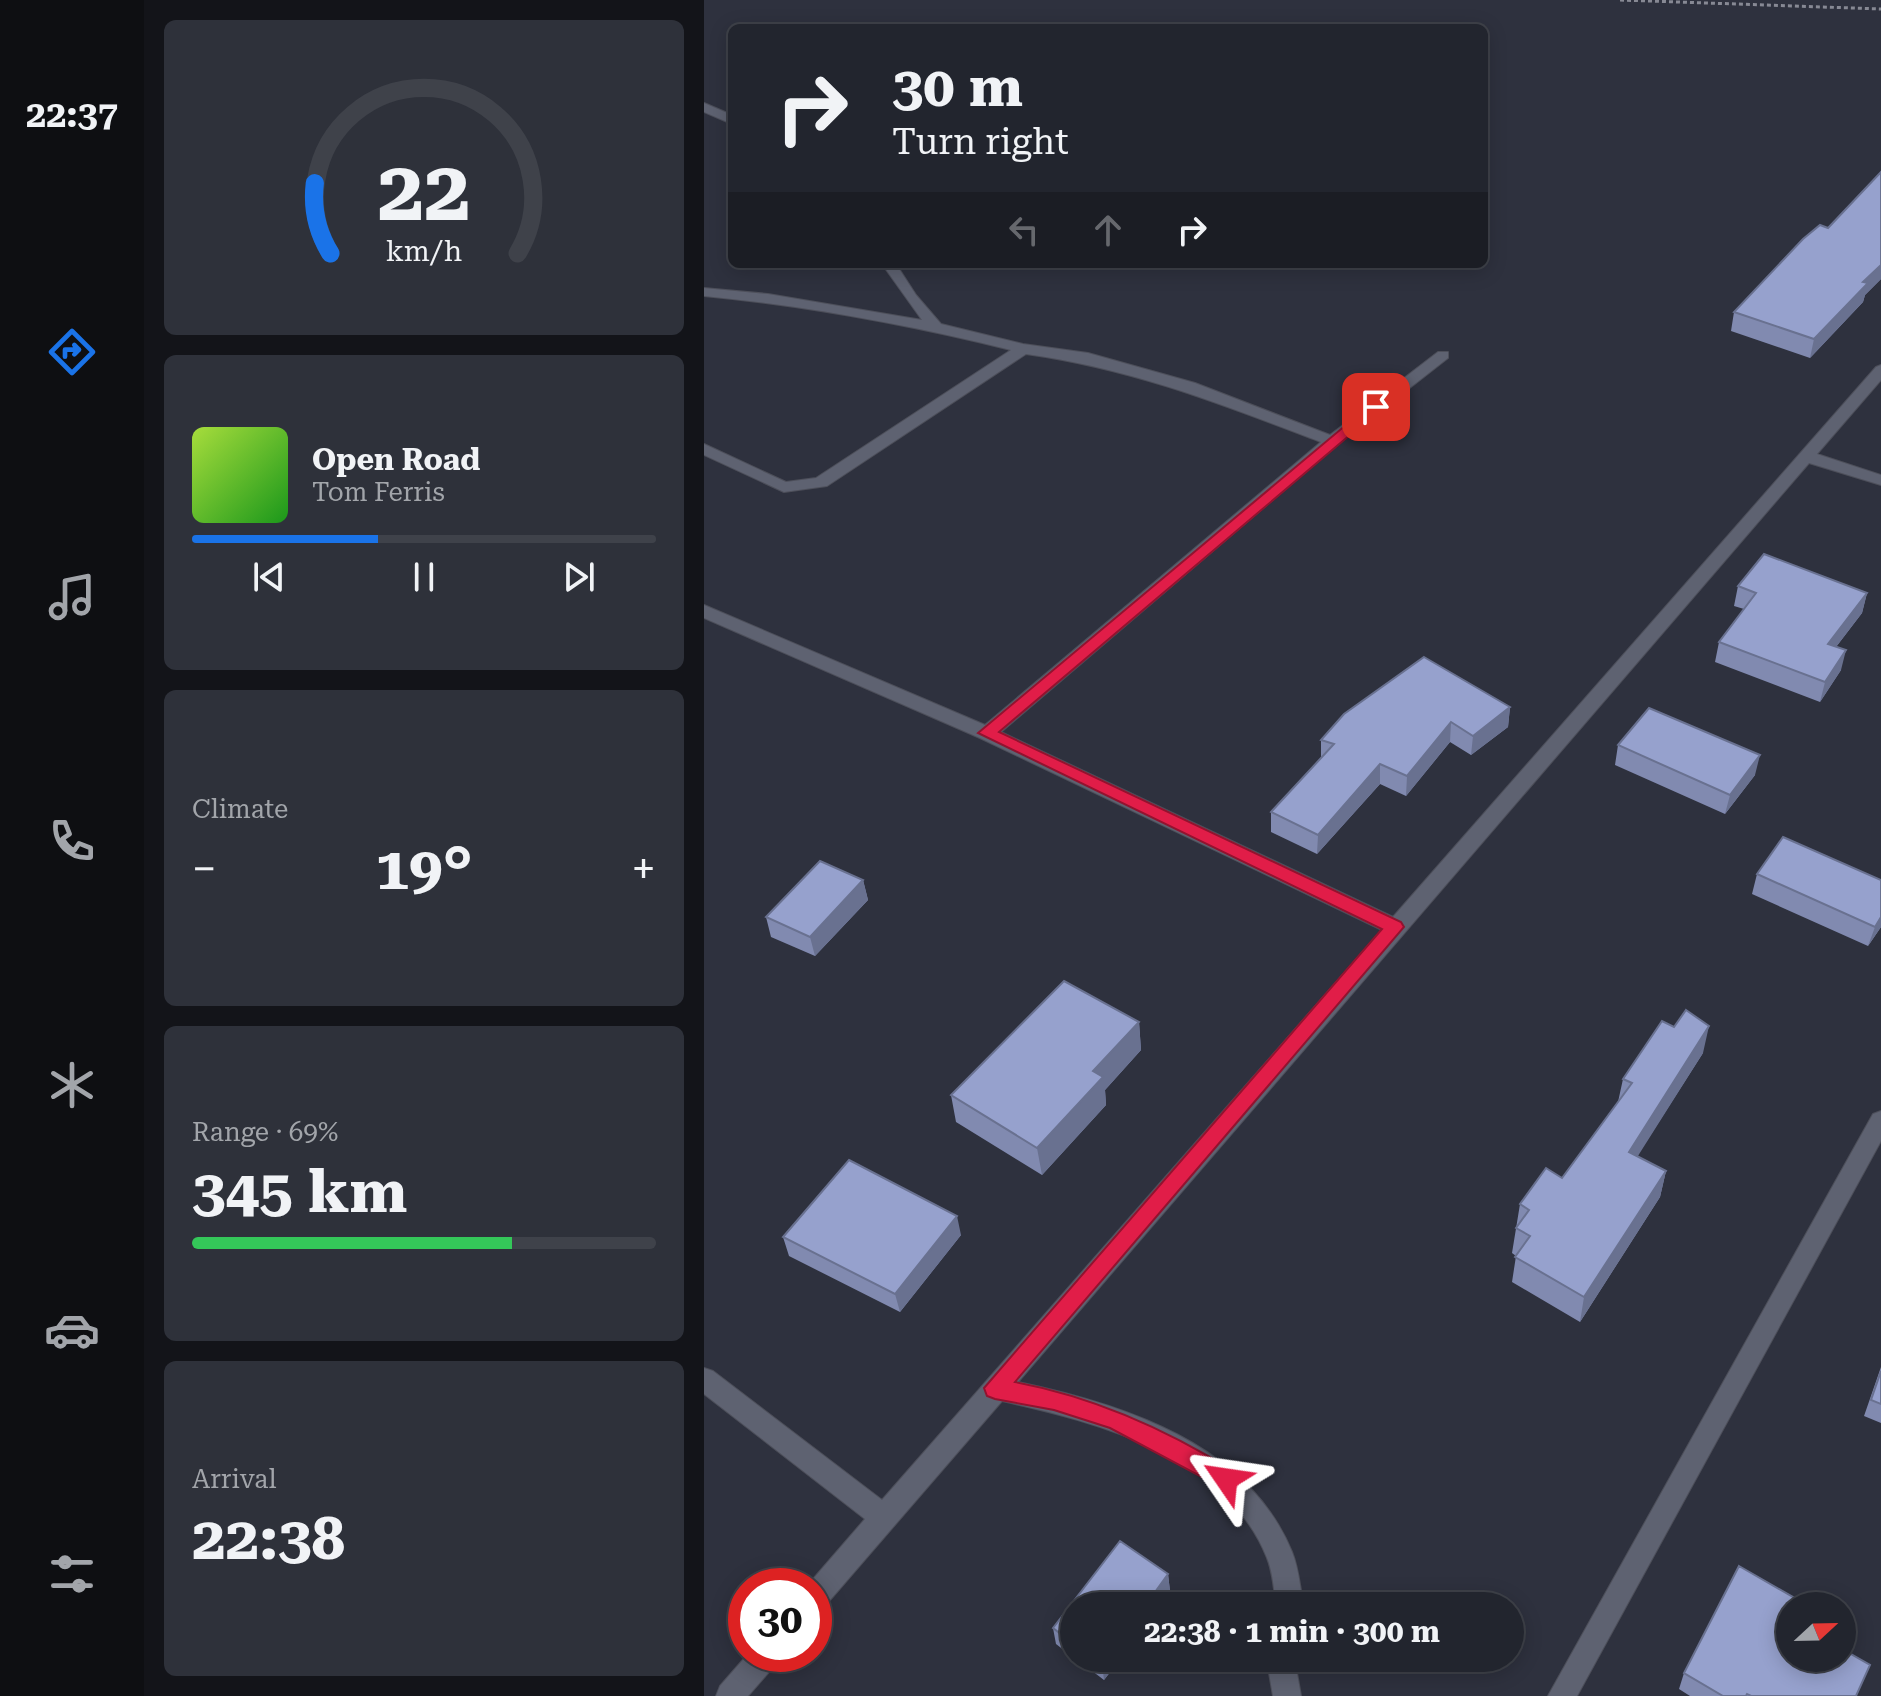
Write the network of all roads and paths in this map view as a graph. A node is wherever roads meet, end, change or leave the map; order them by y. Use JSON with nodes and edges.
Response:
{"nodes":[{"id":1,"x":1620,"y":0,"type":"edge"},
{"id":2,"x":1881,"y":9,"type":"edge"},
{"id":3,"x":704,"y":107,"type":"edge"},
{"id":4,"x":728,"y":118,"type":"edge"},
{"id":5,"x":892,"y":268,"type":"edge"},
{"id":6,"x":704,"y":292,"type":"edge"},
{"id":7,"x":936,"y":327,"type":"junction"},
{"id":8,"x":1023,"y":349,"type":"junction"},
{"id":9,"x":1443,"y":355,"type":"dead end"},
{"id":10,"x":1881,"y":370,"type":"edge"},
{"id":11,"x":1332,"y":441,"type":"junction"},
{"id":12,"x":704,"y":449,"type":"edge"},
{"id":13,"x":1805,"y":456,"type":"junction"},
{"id":14,"x":1881,"y":480,"type":"edge"},
{"id":15,"x":704,"y":611,"type":"edge"},
{"id":16,"x":987,"y":733,"type":"junction"},
{"id":17,"x":1394,"y":927,"type":"junction"},
{"id":18,"x":1881,"y":1120,"type":"edge"},
{"id":19,"x":704,"y":1379,"type":"edge"},
{"id":20,"x":995,"y":1388,"type":"junction"},
{"id":21,"x":883,"y":1517,"type":"junction"},
{"id":22,"x":832,"y":1577,"type":"edge"},
{"id":23,"x":1289,"y":1592,"type":"edge"},
{"id":24,"x":751,"y":1672,"type":"edge"},
{"id":25,"x":1283,"y":1672,"type":"edge"},
{"id":26,"x":730,"y":1696,"type":"edge"},
{"id":27,"x":1287,"y":1696,"type":"edge"},
{"id":28,"x":1562,"y":1696,"type":"edge"}],
"edges":[{"from":1,"to":2,"type":"path"},
{"from":3,"to":4,"type":"street"},
{"from":5,"to":7,"type":"street"},
{"from":6,"to":7,"type":"street"},
{"from":7,"to":8,"type":"street"},
{"from":8,"to":11,"type":"street"},
{"from":8,"to":12,"type":"street"},
{"from":9,"to":11,"type":"street"},
{"from":10,"to":13,"type":"street"},
{"from":11,"to":16,"type":"street"},
{"from":13,"to":14,"type":"street"},
{"from":13,"to":17,"type":"street"},
{"from":15,"to":16,"type":"street"},
{"from":16,"to":17,"type":"street"},
{"from":17,"to":20,"type":"street"},
{"from":18,"to":28,"type":"street"},
{"from":19,"to":21,"type":"street"},
{"from":20,"to":21,"type":"street"},
{"from":20,"to":23,"type":"street"},
{"from":21,"to":22,"type":"street"},
{"from":24,"to":26,"type":"street"},
{"from":25,"to":27,"type":"street"}]}
